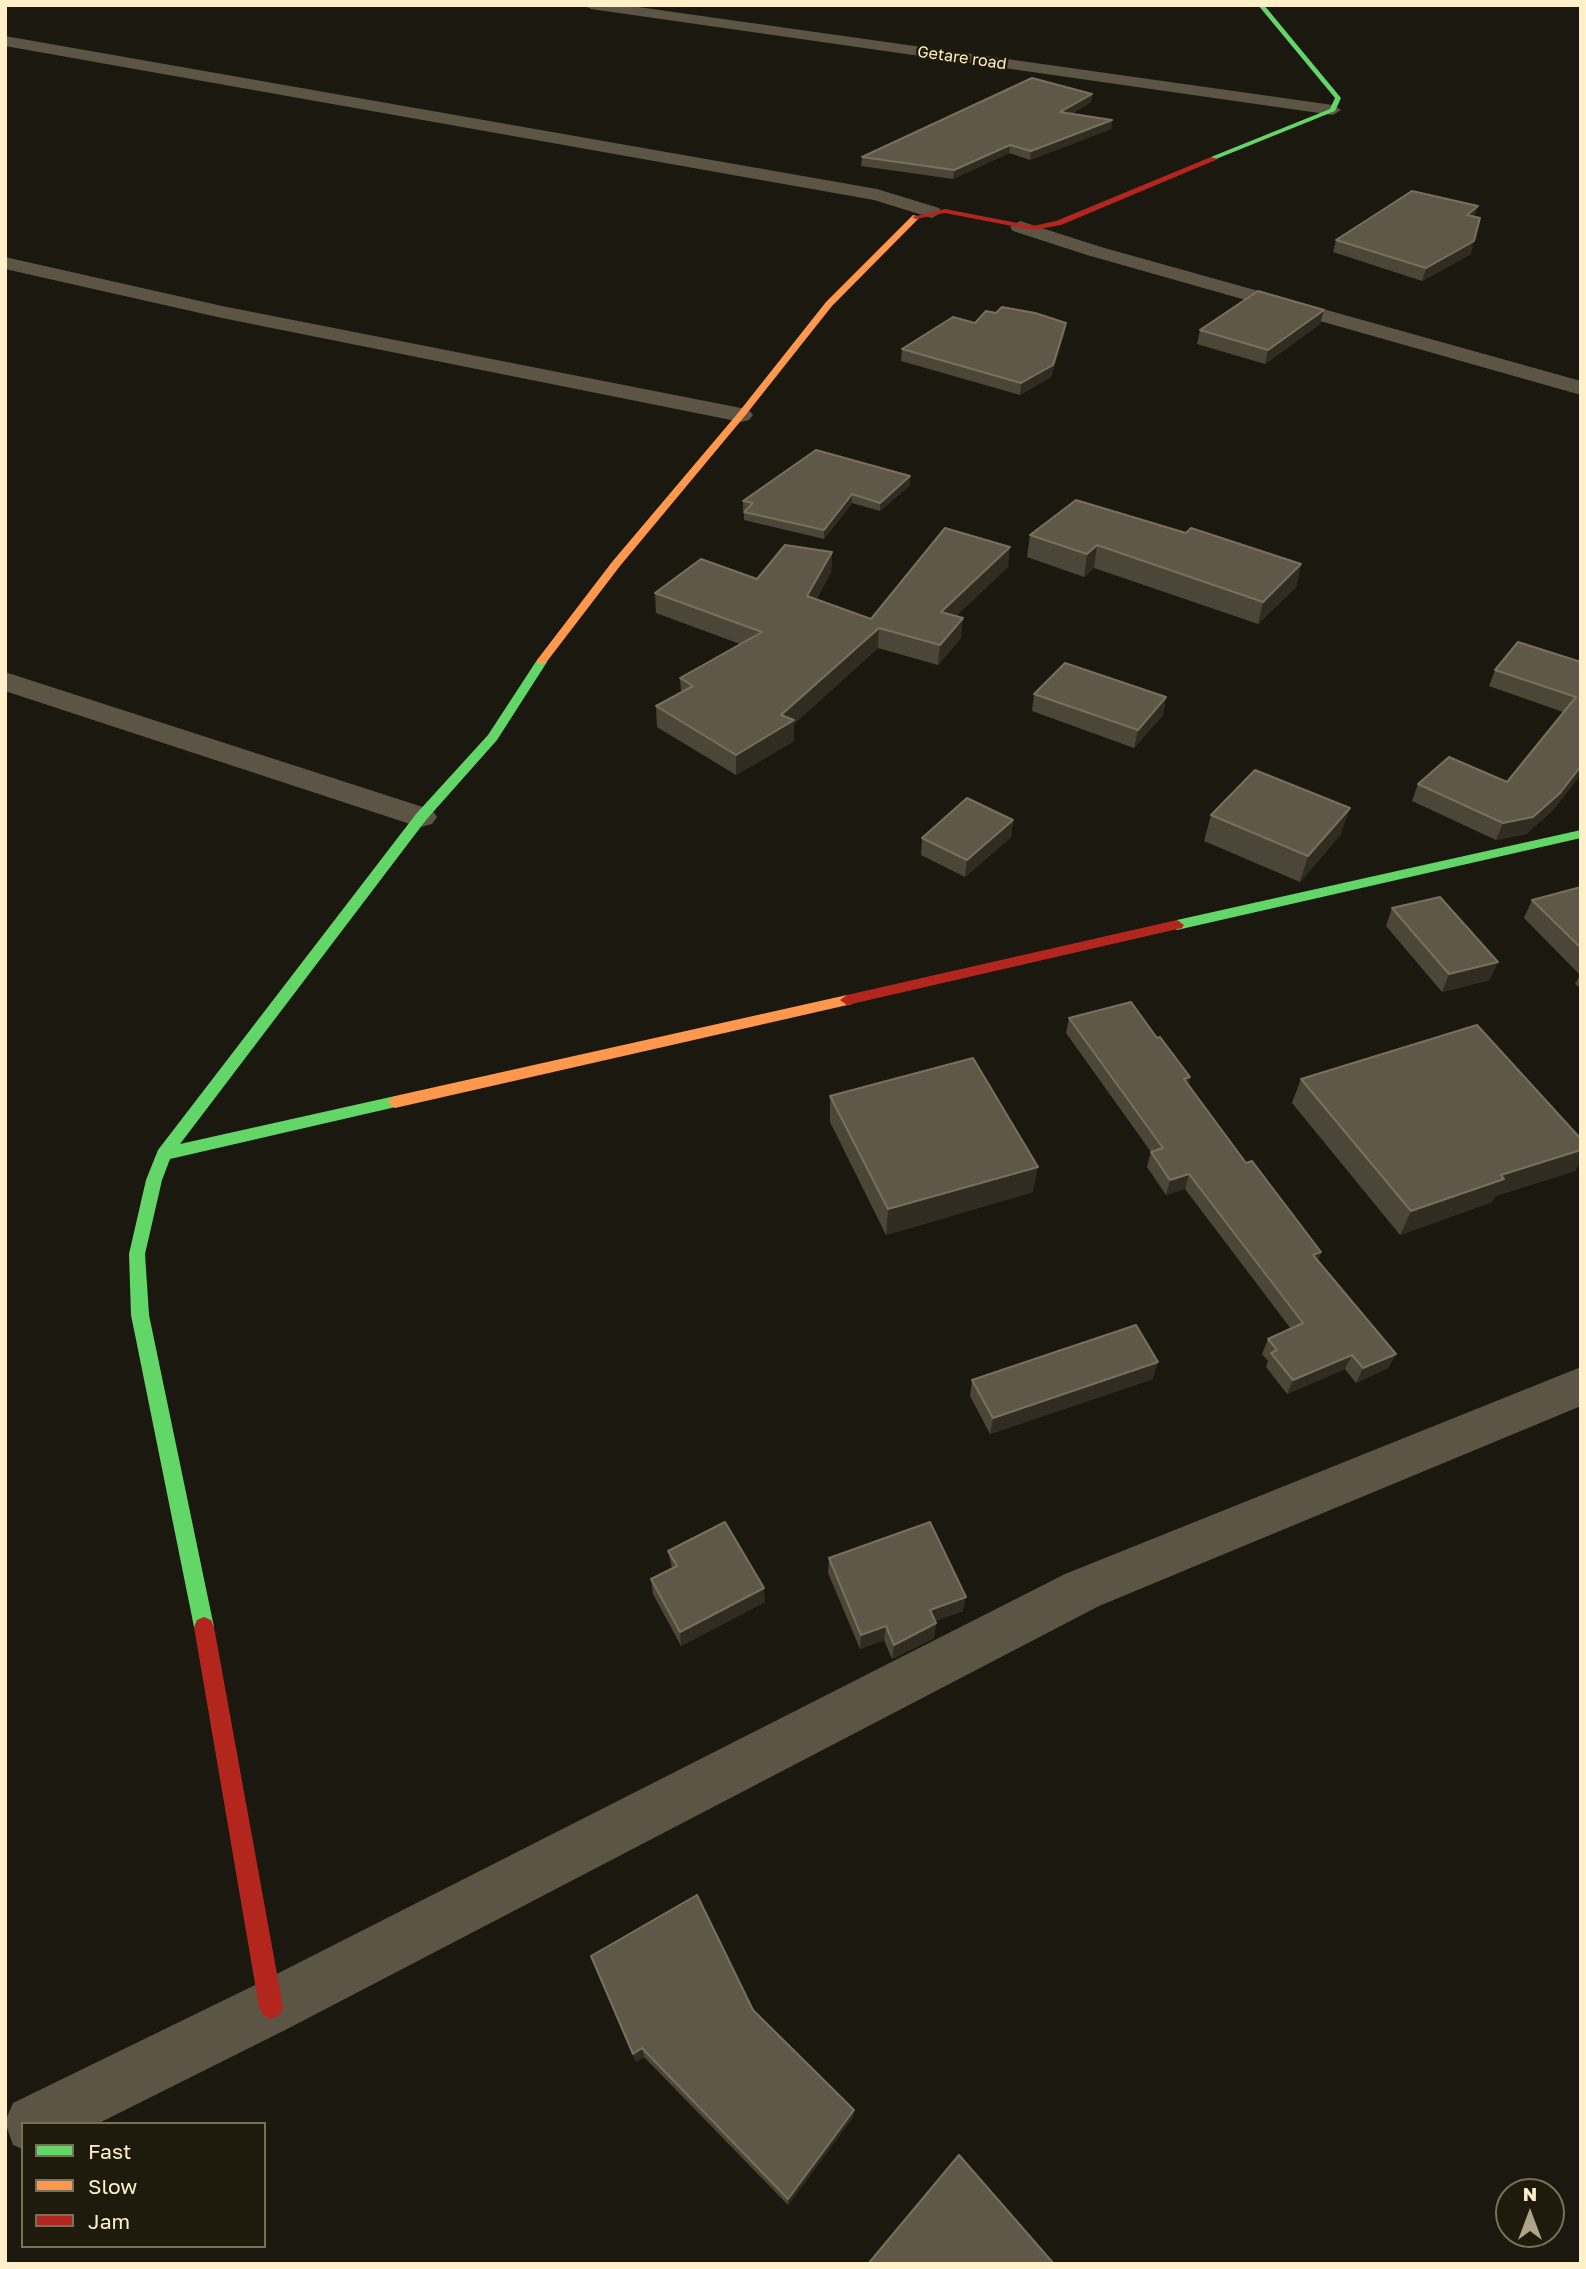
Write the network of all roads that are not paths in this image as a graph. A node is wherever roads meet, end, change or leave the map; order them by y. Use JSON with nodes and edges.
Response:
{"nodes":[{"id":1,"x":591,"y":5,"type":"edge"},
{"id":2,"x":1261,"y":5,"type":"edge"},
{"id":3,"x":5,"y":41,"type":"edge"},
{"id":4,"x":1333,"y":110,"type":"junction"},
{"id":5,"x":932,"y":212,"type":"junction"},
{"id":6,"x":1020,"y":227,"type":"junction"},
{"id":7,"x":5,"y":263,"type":"edge"},
{"id":8,"x":1581,"y":388,"type":"edge"},
{"id":9,"x":741,"y":415,"type":"junction"},
{"id":10,"x":5,"y":681,"type":"edge"},
{"id":11,"x":421,"y":817,"type":"junction"},
{"id":12,"x":1581,"y":834,"type":"edge"},
{"id":13,"x":164,"y":1154,"type":"junction"},
{"id":14,"x":1581,"y":1385,"type":"edge"},
{"id":15,"x":271,"y":2007,"type":"junction"},
{"id":16,"x":38,"y":2122,"type":"edge"},
{"id":17,"x":21,"y":2130,"type":"edge"},
{"id":18,"x":5,"y":2138,"type":"edge"}],
"edges":[{"from":1,"to":4,"type":"street","name":"Getare road"},
{"from":2,"to":4,"type":"street"},
{"from":3,"to":5,"type":"street"},
{"from":4,"to":6,"type":"street"},
{"from":5,"to":6,"type":"street"},
{"from":5,"to":9,"type":"street"},
{"from":6,"to":8,"type":"street"},
{"from":7,"to":9,"type":"street"},
{"from":9,"to":11,"type":"street"},
{"from":10,"to":11,"type":"street"},
{"from":11,"to":13,"type":"street"},
{"from":12,"to":13,"type":"street"},
{"from":13,"to":15,"type":"street"},
{"from":14,"to":15,"type":"street"},
{"from":15,"to":16,"type":"street"},
{"from":17,"to":18,"type":"street"}]}
